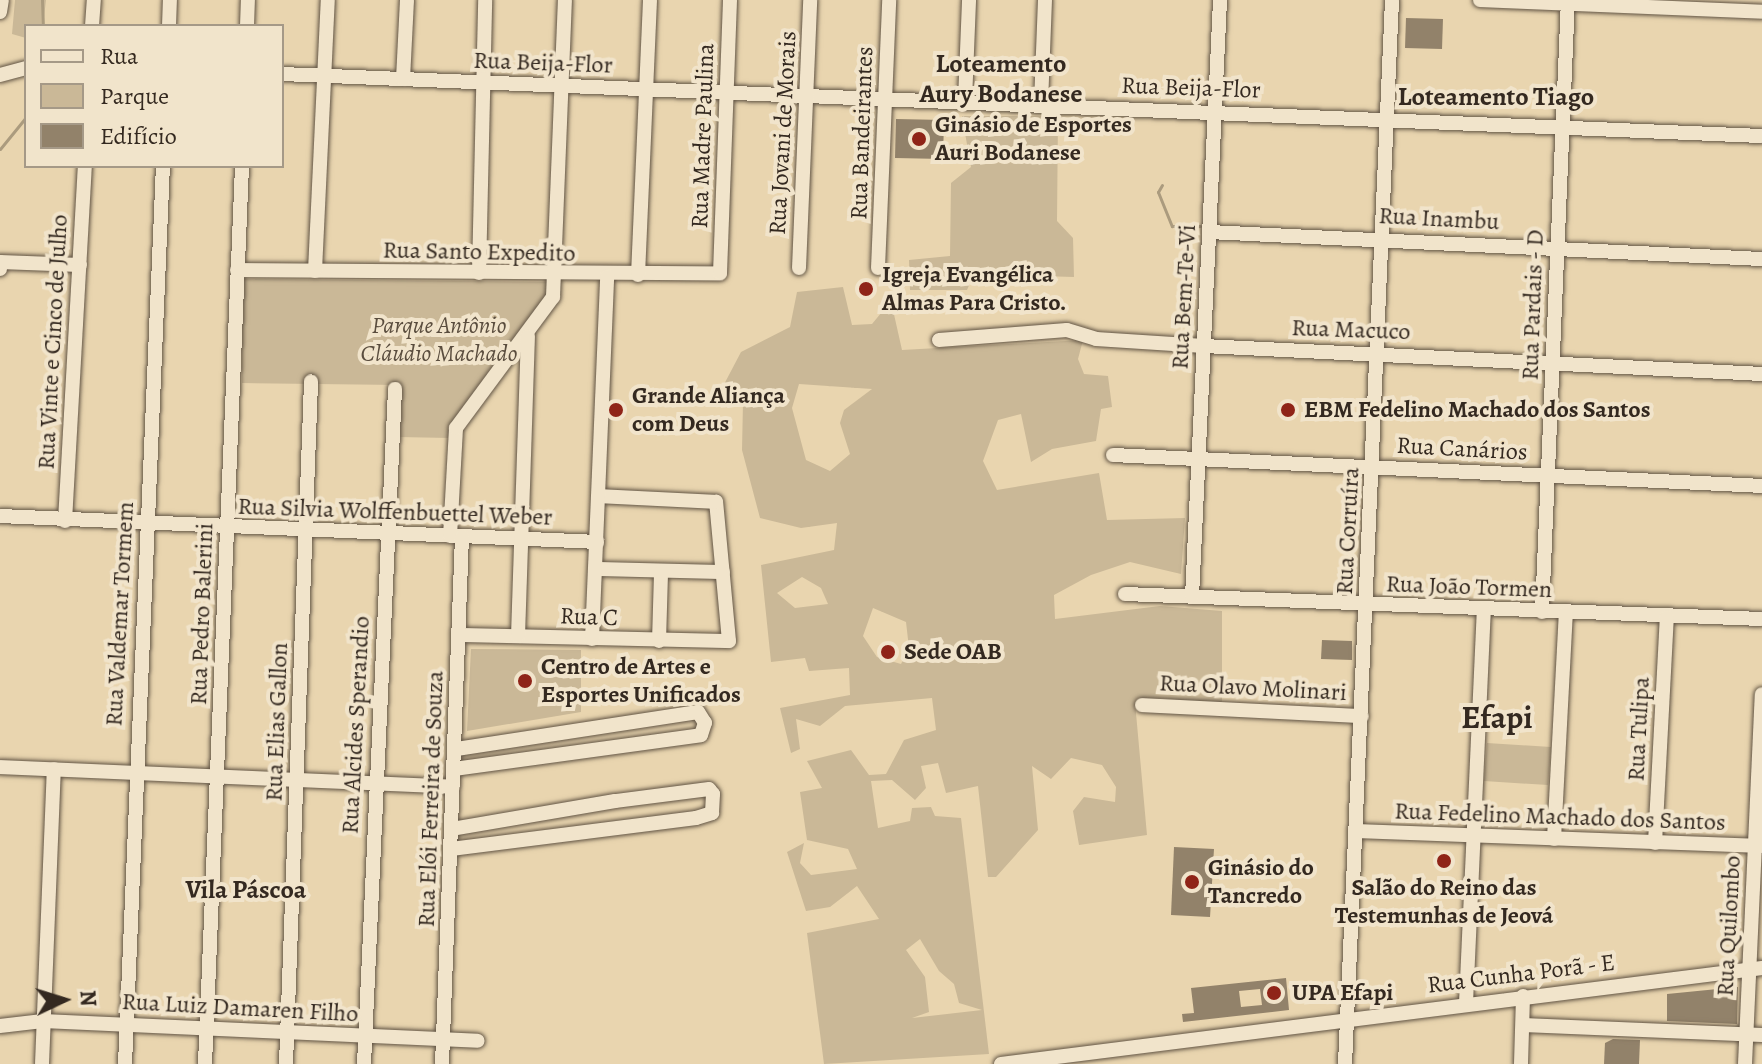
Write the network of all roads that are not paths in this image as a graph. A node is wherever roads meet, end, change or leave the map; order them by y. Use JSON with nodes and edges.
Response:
{"nodes":[{"id":1,"x":2,"y":0,"type":"edge"},
{"id":2,"x":94,"y":0,"type":"edge"},
{"id":3,"x":170,"y":0,"type":"edge"},
{"id":4,"x":248,"y":0,"type":"edge"},
{"id":5,"x":328,"y":0,"type":"edge"},
{"id":6,"x":407,"y":0,"type":"edge"},
{"id":7,"x":485,"y":0,"type":"edge"},
{"id":8,"x":565,"y":0,"type":"edge"},
{"id":9,"x":650,"y":0,"type":"edge"},
{"id":10,"x":730,"y":0,"type":"edge"},
{"id":11,"x":810,"y":0,"type":"edge"},
{"id":12,"x":889,"y":0,"type":"edge"},
{"id":13,"x":969,"y":0,"type":"edge"},
{"id":14,"x":1045,"y":0,"type":"edge"},
{"id":15,"x":1220,"y":0,"type":"edge"},
{"id":16,"x":1392,"y":0,"type":"edge"},
{"id":17,"x":1480,"y":0,"type":"edge"},
{"id":18,"x":1568,"y":1,"type":"edge"},
{"id":19,"x":0,"y":12,"type":"edge"},
{"id":20,"x":1762,"y":12,"type":"edge"},
{"id":21,"x":92,"y":24,"type":"edge"},
{"id":22,"x":169,"y":24,"type":"edge"},
{"id":23,"x":247,"y":24,"type":"edge"},
{"id":24,"x":24,"y":69,"type":"edge"},
{"id":25,"x":284,"y":74,"type":"edge"},
{"id":26,"x":0,"y":75,"type":"edge"},
{"id":27,"x":324,"y":76,"type":"junction"},
{"id":28,"x":403,"y":79,"type":"junction"},
{"id":29,"x":482,"y":82,"type":"junction"},
{"id":30,"x":562,"y":86,"type":"junction"},
{"id":31,"x":646,"y":90,"type":"junction"},
{"id":32,"x":727,"y":93,"type":"junction"},
{"id":33,"x":807,"y":95,"type":"junction"},
{"id":34,"x":885,"y":98,"type":"junction"},
{"id":35,"x":965,"y":101,"type":"junction"},
{"id":36,"x":1041,"y":104,"type":"junction"},
{"id":37,"x":1214,"y":111,"type":"junction"},
{"id":38,"x":1388,"y":120,"type":"junction"},
{"id":39,"x":1563,"y":125,"type":"junction"},
{"id":40,"x":1762,"y":136,"type":"edge"},
{"id":41,"x":85,"y":168,"type":"edge"},
{"id":42,"x":163,"y":168,"type":"edge"},
{"id":43,"x":242,"y":168,"type":"edge"},
{"id":44,"x":1209,"y":232,"type":"junction"},
{"id":45,"x":1383,"y":238,"type":"junction"},
{"id":46,"x":1557,"y":247,"type":"junction"},
{"id":47,"x":1762,"y":259,"type":"edge"},
{"id":48,"x":0,"y":262,"type":"edge"},
{"id":49,"x":80,"y":265,"type":"junction"},
{"id":50,"x":799,"y":268,"type":"dead end"},
{"id":51,"x":878,"y":268,"type":"dead end"},
{"id":52,"x":0,"y":269,"type":"edge"},
{"id":53,"x":237,"y":270,"type":"junction"},
{"id":54,"x":315,"y":271,"type":"junction"},
{"id":55,"x":479,"y":273,"type":"junction"},
{"id":56,"x":720,"y":273,"type":"joint"},
{"id":57,"x":638,"y":275,"type":"junction"},
{"id":58,"x":556,"y":276,"type":"junction"},
{"id":59,"x":607,"y":276,"type":"junction"},
{"id":60,"x":528,"y":336,"type":"junction"},
{"id":61,"x":939,"y":340,"type":"dead end"},
{"id":62,"x":1204,"y":346,"type":"junction"},
{"id":63,"x":1378,"y":353,"type":"junction"},
{"id":64,"x":1553,"y":361,"type":"junction"},
{"id":65,"x":1762,"y":374,"type":"edge"},
{"id":66,"x":311,"y":381,"type":"dead end"},
{"id":67,"x":395,"y":389,"type":"dead end"},
{"id":68,"x":1113,"y":455,"type":"dead end"},
{"id":69,"x":1198,"y":459,"type":"junction"},
{"id":70,"x":1372,"y":466,"type":"junction"},
{"id":71,"x":1548,"y":476,"type":"junction"},
{"id":72,"x":1762,"y":486,"type":"edge"},
{"id":73,"x":599,"y":496,"type":"junction"},
{"id":74,"x":0,"y":516,"type":"edge"},
{"id":75,"x":65,"y":521,"type":"junction"},
{"id":76,"x":146,"y":523,"type":"junction"},
{"id":77,"x":227,"y":527,"type":"junction"},
{"id":78,"x":306,"y":530,"type":"junction"},
{"id":79,"x":388,"y":534,"type":"junction"},
{"id":80,"x":456,"y":536,"type":"junction"},
{"id":81,"x":523,"y":539,"type":"junction"},
{"id":82,"x":597,"y":542,"type":"junction"},
{"id":83,"x":596,"y":569,"type":"junction"},
{"id":84,"x":661,"y":572,"type":"junction"},
{"id":85,"x":723,"y":572,"type":"junction"},
{"id":86,"x":1125,"y":594,"type":"dead end"},
{"id":87,"x":1192,"y":597,"type":"junction"},
{"id":88,"x":1366,"y":604,"type":"junction"},
{"id":89,"x":1484,"y":609,"type":"junction"},
{"id":90,"x":1542,"y":612,"type":"junction"},
{"id":91,"x":1566,"y":613,"type":"junction"},
{"id":92,"x":1667,"y":617,"type":"junction"},
{"id":93,"x":1762,"y":619,"type":"edge"},
{"id":94,"x":459,"y":635,"type":"junction"},
{"id":95,"x":518,"y":636,"type":"junction"},
{"id":96,"x":592,"y":639,"type":"junction"},
{"id":97,"x":659,"y":641,"type":"junction"},
{"id":98,"x":1762,"y":694,"type":"edge"},
{"id":99,"x":1142,"y":705,"type":"dead end"},
{"id":100,"x":1362,"y":716,"type":"junction"},
{"id":101,"x":1761,"y":734,"type":"edge"},
{"id":102,"x":455,"y":749,"type":"junction"},
{"id":103,"x":0,"y":767,"type":"edge"},
{"id":104,"x":54,"y":769,"type":"junction"},
{"id":105,"x":454,"y":769,"type":"junction"},
{"id":106,"x":135,"y":773,"type":"junction"},
{"id":107,"x":217,"y":777,"type":"junction"},
{"id":108,"x":297,"y":780,"type":"junction"},
{"id":109,"x":375,"y":784,"type":"junction"},
{"id":110,"x":453,"y":787,"type":"junction"},
{"id":111,"x":452,"y":829,"type":"junction"},
{"id":112,"x":1356,"y":831,"type":"junction"},
{"id":113,"x":1474,"y":836,"type":"junction"},
{"id":114,"x":1554,"y":839,"type":"junction"},
{"id":115,"x":1655,"y":843,"type":"junction"},
{"id":116,"x":1758,"y":846,"type":"edge"},
{"id":117,"x":451,"y":849,"type":"junction"},
{"id":118,"x":1756,"y":968,"type":"edge"},
{"id":119,"x":1523,"y":996,"type":"junction"},
{"id":120,"x":1466,"y":1003,"type":"junction"},
{"id":121,"x":1347,"y":1017,"type":"junction"},
{"id":122,"x":43,"y":1021,"type":"junction"},
{"id":123,"x":125,"y":1025,"type":"junction"},
{"id":124,"x":1523,"y":1025,"type":"junction"},
{"id":125,"x":0,"y":1026,"type":"edge"},
{"id":126,"x":207,"y":1028,"type":"junction"},
{"id":127,"x":287,"y":1032,"type":"junction"},
{"id":128,"x":1746,"y":1034,"type":"junction"},
{"id":129,"x":1762,"y":1035,"type":"edge"},
{"id":130,"x":365,"y":1036,"type":"junction"},
{"id":131,"x":444,"y":1039,"type":"junction"},
{"id":132,"x":478,"y":1041,"type":"dead end"},
{"id":133,"x":42,"y":1064,"type":"edge"},
{"id":134,"x":125,"y":1064,"type":"edge"},
{"id":135,"x":205,"y":1064,"type":"edge"},
{"id":136,"x":286,"y":1064,"type":"edge"},
{"id":137,"x":364,"y":1064,"type":"edge"},
{"id":138,"x":442,"y":1064,"type":"edge"},
{"id":139,"x":1004,"y":1064,"type":"edge"},
{"id":140,"x":1345,"y":1064,"type":"edge"},
{"id":141,"x":1521,"y":1064,"type":"edge"},
{"id":142,"x":1745,"y":1064,"type":"edge"}],
"edges":[{"from":1,"to":19,"type":"street"},
{"from":2,"to":21,"type":"street"},
{"from":3,"to":22,"type":"street"},
{"from":4,"to":23,"type":"street"},
{"from":5,"to":27,"type":"street"},
{"from":6,"to":28,"type":"street"},
{"from":7,"to":29,"type":"street"},
{"from":8,"to":30,"type":"street","name":"Rua Elói Ferreira de Souza"},
{"from":9,"to":31,"type":"street"},
{"from":10,"to":32,"type":"street","name":"Rua Madre Paulina"},
{"from":11,"to":33,"type":"street","name":"Rua Jovani de Morais"},
{"from":12,"to":34,"type":"street","name":"Rua Bandeirantes"},
{"from":13,"to":35,"type":"street"},
{"from":14,"to":36,"type":"street"},
{"from":15,"to":37,"type":"street","name":"Rua Bem-Te-Vi"},
{"from":16,"to":38,"type":"street","name":"Rua Corruíra"},
{"from":17,"to":18,"type":"street"},
{"from":18,"to":20,"type":"street"},
{"from":18,"to":39,"type":"street","name":"Rua Pardais - D"},
{"from":24,"to":26,"type":"street"},
{"from":25,"to":27,"type":"street","name":"Rua Beija-Flor"},
{"from":27,"to":28,"type":"street","name":"Rua Beija-Flor"},
{"from":27,"to":54,"type":"street"},
{"from":28,"to":29,"type":"street","name":"Rua Beija-Flor"},
{"from":29,"to":30,"type":"street","name":"Rua Beija-Flor"},
{"from":29,"to":55,"type":"street"},
{"from":30,"to":31,"type":"street","name":"Rua Beija-Flor"},
{"from":30,"to":58,"type":"street","name":"Rua Elói Ferreira de Souza"},
{"from":31,"to":32,"type":"street","name":"Rua Beija-Flor"},
{"from":31,"to":57,"type":"street"},
{"from":32,"to":33,"type":"street","name":"Rua Beija-Flor"},
{"from":32,"to":56,"type":"street","name":"Rua Madre Paulina"},
{"from":33,"to":34,"type":"street","name":"Rua Beija-Flor"},
{"from":33,"to":50,"type":"street","name":"Rua Jovani de Morais"},
{"from":34,"to":35,"type":"street","name":"Rua Beija-Flor"},
{"from":34,"to":51,"type":"street","name":"Rua Bandeirantes"},
{"from":35,"to":36,"type":"street","name":"Rua Beija-Flor"},
{"from":36,"to":37,"type":"street","name":"Rua Beija-Flor"},
{"from":37,"to":38,"type":"street","name":"Rua Beija-Flor"},
{"from":37,"to":44,"type":"street","name":"Rua Bem-Te-Vi"},
{"from":38,"to":39,"type":"street","name":"Rua Beija-Flor"},
{"from":38,"to":45,"type":"street","name":"Rua Corruíra"},
{"from":39,"to":40,"type":"street","name":"Rua Beija-Flor"},
{"from":39,"to":46,"type":"street","name":"Rua Pardais - D"},
{"from":41,"to":49,"type":"street","name":"Rua Vinte e Cinco de Julho"},
{"from":42,"to":76,"type":"street","name":"Rua Valdemar Tormem"},
{"from":43,"to":53,"type":"street","name":"Rua Pedro Balerini"},
{"from":44,"to":45,"type":"street","name":"Rua Inambu"},
{"from":44,"to":62,"type":"street","name":"Rua Bem-Te-Vi"},
{"from":45,"to":46,"type":"street","name":"Rua Inambu"},
{"from":45,"to":63,"type":"street","name":"Rua Corruíra"},
{"from":46,"to":47,"type":"street","name":"Rua Inambu"},
{"from":46,"to":64,"type":"street","name":"Rua Pardais - D"},
{"from":48,"to":49,"type":"street"},
{"from":48,"to":52,"type":"street"},
{"from":49,"to":75,"type":"street","name":"Rua Vinte e Cinco de Julho"},
{"from":53,"to":54,"type":"street","name":"Rua Santo Expedito"},
{"from":53,"to":77,"type":"street","name":"Rua Pedro Balerini"},
{"from":54,"to":55,"type":"street","name":"Rua Santo Expedito"},
{"from":55,"to":58,"type":"street","name":"Rua Santo Expedito"},
{"from":56,"to":57,"type":"street","name":"Rua Santo Expedito"},
{"from":57,"to":59,"type":"street","name":"Rua Santo Expedito"},
{"from":58,"to":59,"type":"street","name":"Rua Santo Expedito"},
{"from":58,"to":60,"type":"street","name":"Rua Elói Ferreira de Souza"},
{"from":59,"to":73,"type":"street"},
{"from":60,"to":80,"type":"street","name":"Rua Elói Ferreira de Souza"},
{"from":60,"to":81,"type":"street"},
{"from":61,"to":62,"type":"street","name":"Rua Macuco"},
{"from":62,"to":63,"type":"street","name":"Rua Macuco"},
{"from":62,"to":69,"type":"street","name":"Rua Bem-Te-Vi"},
{"from":63,"to":64,"type":"street","name":"Rua Macuco"},
{"from":63,"to":70,"type":"street","name":"Rua Corruíra"},
{"from":64,"to":65,"type":"street","name":"Rua Macuco"},
{"from":64,"to":71,"type":"street","name":"Rua Pardais - D"},
{"from":66,"to":78,"type":"street","name":"Rua Elias Gallon"},
{"from":67,"to":79,"type":"street","name":"Rua Alcides Sperandio"},
{"from":68,"to":69,"type":"street","name":"Rua Canários"},
{"from":69,"to":70,"type":"street","name":"Rua Canários"},
{"from":69,"to":87,"type":"street","name":"Rua Bem-Te-Vi"},
{"from":70,"to":71,"type":"street","name":"Rua Canários"},
{"from":70,"to":88,"type":"street","name":"Rua Corruíra"},
{"from":71,"to":72,"type":"street","name":"Rua Canários"},
{"from":71,"to":90,"type":"street","name":"Rua Pardais - D"},
{"from":73,"to":82,"type":"street"},
{"from":73,"to":85,"type":"street"},
{"from":74,"to":75,"type":"street","name":"Rua Silvia Wolffenbuettel Weber"},
{"from":75,"to":76,"type":"street","name":"Rua Silvia Wolffenbuettel Weber"},
{"from":76,"to":77,"type":"street","name":"Rua Silvia Wolffenbuettel Weber"},
{"from":76,"to":106,"type":"street","name":"Rua Valdemar Tormem"},
{"from":77,"to":78,"type":"street","name":"Rua Silvia Wolffenbuettel Weber"},
{"from":77,"to":107,"type":"street","name":"Rua Pedro Balerini"},
{"from":78,"to":79,"type":"street","name":"Rua Silvia Wolffenbuettel Weber"},
{"from":78,"to":108,"type":"street","name":"Rua Elias Gallon"},
{"from":79,"to":80,"type":"street","name":"Rua Silvia Wolffenbuettel Weber"},
{"from":79,"to":109,"type":"street","name":"Rua Alcides Sperandio"},
{"from":80,"to":81,"type":"street","name":"Rua Silvia Wolffenbuettel Weber"},
{"from":80,"to":94,"type":"street","name":"Rua Elói Ferreira de Souza"},
{"from":81,"to":82,"type":"street","name":"Rua Silvia Wolffenbuettel Weber"},
{"from":81,"to":95,"type":"street"},
{"from":82,"to":83,"type":"street"},
{"from":83,"to":84,"type":"street"},
{"from":83,"to":96,"type":"street"},
{"from":84,"to":85,"type":"street"},
{"from":84,"to":97,"type":"street"},
{"from":85,"to":97,"type":"street","name":"Rua C"},
{"from":86,"to":87,"type":"street","name":"Rua João Tormen"},
{"from":87,"to":88,"type":"street","name":"Rua João Tormen"},
{"from":88,"to":89,"type":"street","name":"Rua João Tormen"},
{"from":88,"to":100,"type":"street","name":"Rua Corruíra"},
{"from":89,"to":90,"type":"street","name":"Rua João Tormen"},
{"from":89,"to":113,"type":"street"},
{"from":90,"to":91,"type":"street","name":"Rua João Tormen"},
{"from":91,"to":92,"type":"street","name":"Rua João Tormen"},
{"from":91,"to":114,"type":"street"},
{"from":92,"to":93,"type":"street","name":"Rua João Tormen"},
{"from":92,"to":115,"type":"street","name":"Rua Tulipa"},
{"from":94,"to":95,"type":"street","name":"Rua C"},
{"from":94,"to":102,"type":"street","name":"Rua Elói Ferreira de Souza"},
{"from":95,"to":96,"type":"street","name":"Rua C"},
{"from":96,"to":97,"type":"street","name":"Rua C"},
{"from":98,"to":101,"type":"street","name":"Rua Quilombo"},
{"from":99,"to":100,"type":"street","name":"Rua Olavo Molinari"},
{"from":100,"to":112,"type":"street","name":"Rua Corruíra"},
{"from":101,"to":116,"type":"street","name":"Rua Quilombo"},
{"from":102,"to":105,"type":"street","name":"Rua Elói Ferreira de Souza"},
{"from":102,"to":105,"type":"street"},
{"from":103,"to":104,"type":"street"},
{"from":104,"to":106,"type":"street"},
{"from":104,"to":122,"type":"street"},
{"from":105,"to":110,"type":"street","name":"Rua Elói Ferreira de Souza"},
{"from":106,"to":107,"type":"street"},
{"from":106,"to":123,"type":"street","name":"Rua Valdemar Tormem"},
{"from":107,"to":108,"type":"street"},
{"from":107,"to":126,"type":"street","name":"Rua Pedro Balerini"},
{"from":108,"to":109,"type":"street"},
{"from":108,"to":127,"type":"street","name":"Rua Elias Gallon"},
{"from":109,"to":110,"type":"street"},
{"from":109,"to":130,"type":"street","name":"Rua Alcides Sperandio"},
{"from":110,"to":111,"type":"street","name":"Rua Elói Ferreira de Souza"},
{"from":111,"to":117,"type":"street","name":"Rua Elói Ferreira de Souza"},
{"from":111,"to":117,"type":"street"},
{"from":112,"to":113,"type":"street","name":"Rua Fedelino Machado dos Santos"},
{"from":112,"to":121,"type":"street","name":"Rua Corruíra"},
{"from":113,"to":114,"type":"street","name":"Rua Fedelino Machado dos Santos"},
{"from":113,"to":120,"type":"street"},
{"from":114,"to":115,"type":"street","name":"Rua Fedelino Machado dos Santos"},
{"from":115,"to":116,"type":"street","name":"Rua Fedelino Machado dos Santos"},
{"from":116,"to":118,"type":"street","name":"Rua Quilombo"},
{"from":117,"to":131,"type":"street","name":"Rua Elói Ferreira de Souza"},
{"from":118,"to":119,"type":"street","name":"Rua Cunha Porã - E"},
{"from":118,"to":128,"type":"street","name":"Rua Quilombo"},
{"from":119,"to":120,"type":"street","name":"Rua Cunha Porã - E"},
{"from":119,"to":124,"type":"street"},
{"from":120,"to":121,"type":"street","name":"Rua Cunha Porã - E"},
{"from":121,"to":139,"type":"street","name":"Rua Cunha Porã - E"},
{"from":121,"to":140,"type":"street","name":"Rua Corruíra"},
{"from":122,"to":123,"type":"street","name":"Rua Luiz Damaren Filho"},
{"from":122,"to":125,"type":"street","name":"Rua Luiz Damaren Filho"},
{"from":122,"to":133,"type":"street"},
{"from":123,"to":126,"type":"street","name":"Rua Luiz Damaren Filho"},
{"from":123,"to":134,"type":"street","name":"Rua Valdemar Tormem"},
{"from":124,"to":128,"type":"street"},
{"from":124,"to":141,"type":"street"},
{"from":126,"to":127,"type":"street","name":"Rua Luiz Damaren Filho"},
{"from":126,"to":135,"type":"street","name":"Rua Pedro Balerini"},
{"from":127,"to":130,"type":"street","name":"Rua Luiz Damaren Filho"},
{"from":127,"to":136,"type":"street","name":"Rua Elias Gallon"},
{"from":128,"to":129,"type":"street"},
{"from":128,"to":142,"type":"street","name":"Rua Quilombo"},
{"from":130,"to":131,"type":"street","name":"Rua Luiz Damaren Filho"},
{"from":130,"to":137,"type":"street","name":"Rua Alcides Sperandio"},
{"from":131,"to":132,"type":"street","name":"Rua Luiz Damaren Filho"},
{"from":131,"to":138,"type":"street","name":"Rua Elói Ferreira de Souza"}]}
